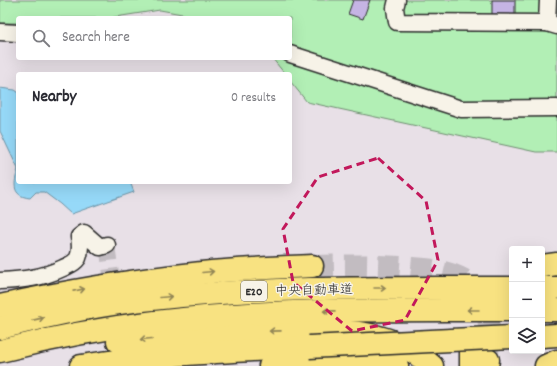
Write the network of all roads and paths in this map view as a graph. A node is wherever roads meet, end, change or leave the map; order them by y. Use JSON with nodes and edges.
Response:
{"nodes":[{"id":1,"x":397,"y":0,"type":"edge"},
{"id":2,"x":548,"y":0,"type":"edge"},
{"id":3,"x":552,"y":24,"type":"edge"},
{"id":4,"x":0,"y":32,"type":"edge"},
{"id":5,"x":16,"y":34,"type":"edge"},
{"id":6,"x":292,"y":55,"type":"edge"},
{"id":7,"x":557,"y":108,"type":"edge"},
{"id":8,"x":107,"y":245,"type":"dead end"},
{"id":9,"x":557,"y":264,"type":"edge"},
{"id":10,"x":312,"y":266,"type":"tunnel mouth"},
{"id":11,"x":545,"y":266,"type":"edge"},
{"id":12,"x":0,"y":281,"type":"edge"},
{"id":13,"x":509,"y":288,"type":"edge"},
{"id":14,"x":545,"y":288,"type":"edge"},
{"id":15,"x":557,"y":288,"type":"edge"},
{"id":16,"x":0,"y":306,"type":"edge"},
{"id":17,"x":509,"y":310,"type":"edge"},
{"id":18,"x":545,"y":310,"type":"edge"},
{"id":19,"x":557,"y":310,"type":"edge"},
{"id":20,"x":0,"y":328,"type":"edge"},
{"id":21,"x":557,"y":335,"type":"edge"},
{"id":22,"x":545,"y":336,"type":"edge"},
{"id":23,"x":509,"y":337,"type":"edge"},
{"id":24,"x":0,"y":351,"type":"edge"},
{"id":25,"x":0,"y":358,"type":"edge"},
{"id":26,"x":557,"y":361,"type":"edge"},
{"id":27,"x":81,"y":366,"type":"edge"},
{"id":28,"x":270,"y":366,"type":"edge"},
{"id":29,"x":397,"y":366,"type":"edge"},
{"id":30,"x":432,"y":366,"type":"edge"},
{"id":31,"x":546,"y":366,"type":"edge"}],
"edges":[{"from":1,"to":3,"type":"street"},
{"from":2,"to":3,"type":"street"},
{"from":4,"to":5,"type":"street"},
{"from":6,"to":7,"type":"street"},
{"from":8,"to":12,"type":"street"},
{"from":9,"to":11,"type":"highway"},
{"from":16,"to":10,"type":"highway","one_way":true},
{"from":20,"to":13,"type":"highway","name":"中央自動車道","number":"E20","one_way":true},
{"from":14,"to":15,"type":"highway"},
{"from":17,"to":24,"type":"highway","name":"中央自動車道","number":"E20","one_way":true},
{"from":18,"to":19,"type":"highway"},
{"from":21,"to":22,"type":"highway"},
{"from":23,"to":27,"type":"highway","bridge":true},
{"from":30,"to":25,"type":"highway","one_way":true},
{"from":26,"to":31,"type":"highway"},
{"from":28,"to":29,"type":"highway"}]}
